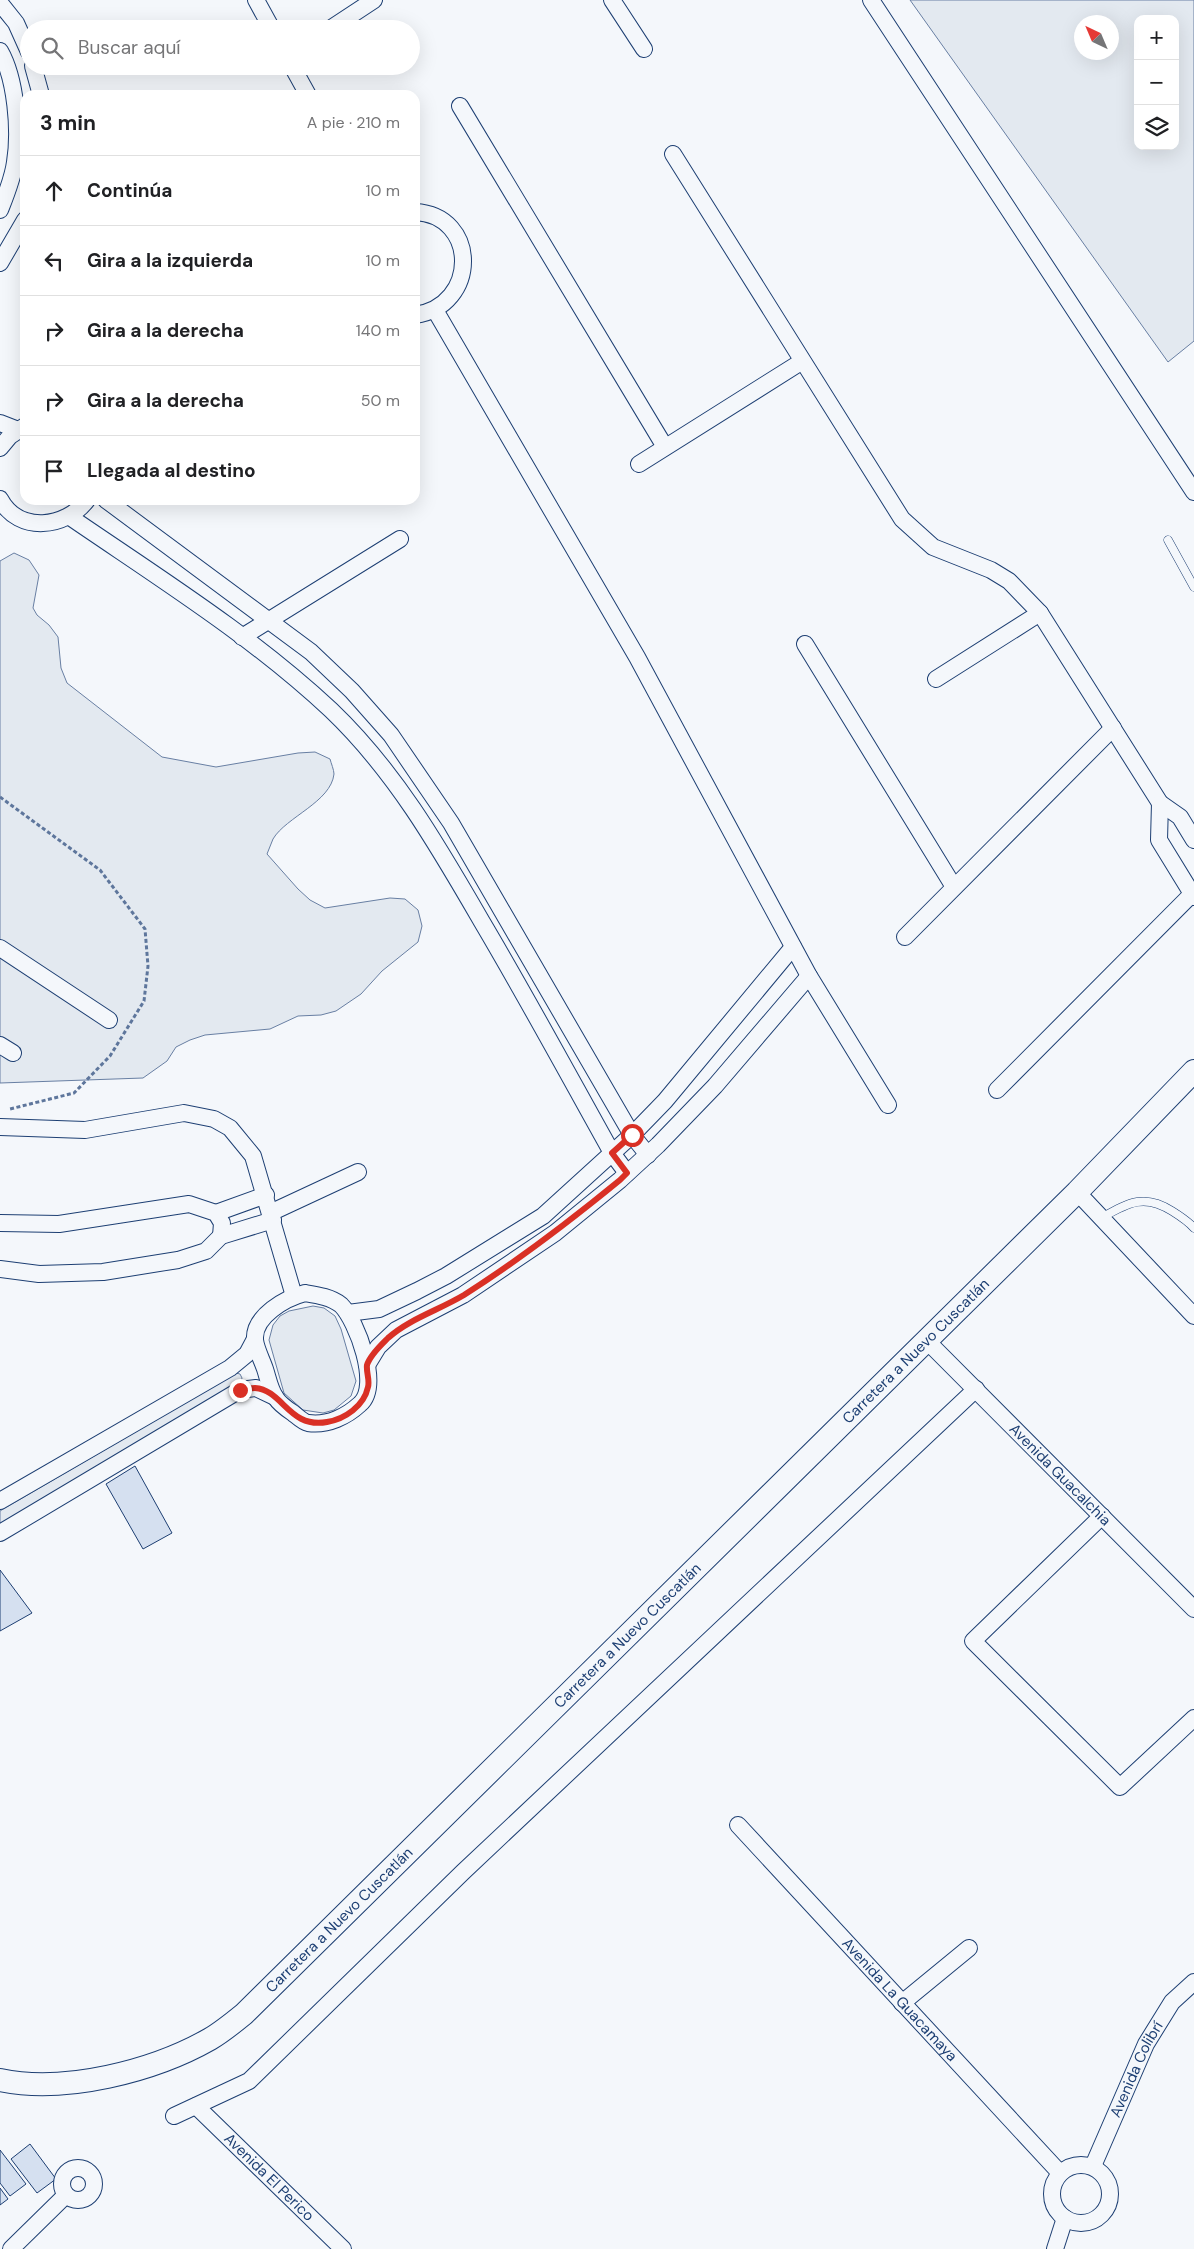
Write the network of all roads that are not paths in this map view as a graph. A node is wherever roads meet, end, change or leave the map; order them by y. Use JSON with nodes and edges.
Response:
{"nodes":[{"id":1,"x":256,"y":0,"type":"edge"},
{"id":2,"x":374,"y":0,"type":"edge"},
{"id":3,"x":612,"y":0,"type":"edge"},
{"id":4,"x":874,"y":1,"type":"edge"},
{"id":5,"x":0,"y":3,"type":"edge"},
{"id":6,"x":267,"y":20,"type":"edge"},
{"id":7,"x":344,"y":20,"type":"edge"},
{"id":8,"x":20,"y":32,"type":"edge"},
{"id":9,"x":644,"y":50,"type":"dead end"},
{"id":10,"x":0,"y":51,"type":"edge"},
{"id":11,"x":35,"y":75,"type":"edge"},
{"id":12,"x":297,"y":75,"type":"edge"},
{"id":13,"x":40,"y":90,"type":"edge"},
{"id":14,"x":305,"y":90,"type":"edge"},
{"id":15,"x":460,"y":106,"type":"dead end"},
{"id":16,"x":673,"y":154,"type":"dead end"},
{"id":17,"x":0,"y":210,"type":"edge"},
{"id":18,"x":420,"y":213,"type":"edge"},
{"id":19,"x":20,"y":229,"type":"edge"},
{"id":20,"x":0,"y":263,"type":"edge"},
{"id":21,"x":435,"y":310,"type":"junction"},
{"id":22,"x":420,"y":314,"type":"edge"},
{"id":23,"x":801,"y":362,"type":"junction"},
{"id":24,"x":0,"y":423,"type":"edge"},
{"id":25,"x":20,"y":428,"type":"edge"},
{"id":26,"x":20,"y":429,"type":"edge"},
{"id":27,"x":665,"y":447,"type":"junction"},
{"id":28,"x":0,"y":448,"type":"edge"},
{"id":29,"x":639,"y":464,"type":"dead end"},
{"id":30,"x":1194,"y":492,"type":"edge"},
{"id":31,"x":0,"y":499,"type":"edge"},
{"id":32,"x":82,"y":505,"type":"edge"},
{"id":33,"x":113,"y":505,"type":"edge"},
{"id":34,"x":70,"y":517,"type":"junction"},
{"id":35,"x":400,"y":539,"type":"dead end"},
{"id":36,"x":1168,"y":540,"type":"dead end"},
{"id":37,"x":1194,"y":587,"type":"edge"},
{"id":38,"x":1040,"y":613,"type":"junction"},
{"id":39,"x":268,"y":621,"type":"junction"},
{"id":40,"x":242,"y":637,"type":"junction"},
{"id":41,"x":805,"y":644,"type":"dead end"},
{"id":42,"x":936,"y":679,"type":"dead end"},
{"id":43,"x":1113,"y":728,"type":"junction"},
{"id":44,"x":1160,"y":803,"type":"junction"},
{"id":45,"x":1194,"y":840,"type":"edge"},
{"id":46,"x":954,"y":888,"type":"junction"},
{"id":47,"x":1193,"y":895,"type":"edge"},
{"id":48,"x":905,"y":937,"type":"dead end"},
{"id":49,"x":793,"y":947,"type":"junction"},
{"id":50,"x":0,"y":948,"type":"edge"},
{"id":51,"x":809,"y":976,"type":"junction"},
{"id":52,"x":109,"y":1020,"type":"dead end"},
{"id":53,"x":1194,"y":1071,"type":"edge"},
{"id":54,"x":997,"y":1090,"type":"dead end"},
{"id":55,"x":888,"y":1105,"type":"dead end"},
{"id":56,"x":0,"y":1128,"type":"edge"},
{"id":57,"x":632,"y":1135,"type":"junction"},
{"id":58,"x":612,"y":1153,"type":"junction"},
{"id":59,"x":648,"y":1155,"type":"junction"},
{"id":60,"x":358,"y":1172,"type":"dead end"},
{"id":61,"x":627,"y":1173,"type":"junction"},
{"id":62,"x":1077,"y":1192,"type":"junction"},
{"id":63,"x":266,"y":1195,"type":"junction"},
{"id":64,"x":216,"y":1213,"type":"junction"},
{"id":65,"x":272,"y":1216,"type":"junction"},
{"id":66,"x":1101,"y":1218,"type":"junction"},
{"id":67,"x":0,"y":1223,"type":"edge"},
{"id":68,"x":1194,"y":1228,"type":"edge"},
{"id":69,"x":222,"y":1236,"type":"junction"},
{"id":70,"x":0,"y":1269,"type":"edge"},
{"id":71,"x":294,"y":1296,"type":"junction"},
{"id":72,"x":348,"y":1314,"type":"junction"},
{"id":73,"x":1194,"y":1316,"type":"edge"},
{"id":74,"x":255,"y":1339,"type":"junction"},
{"id":75,"x":926,"y":1340,"type":"junction"},
{"id":76,"x":367,"y":1365,"type":"junction"},
{"id":77,"x":976,"y":1389,"type":"junction"},
{"id":78,"x":275,"y":1397,"type":"junction"},
{"id":79,"x":0,"y":1501,"type":"edge"},
{"id":80,"x":1102,"y":1516,"type":"junction"},
{"id":81,"x":0,"y":1533,"type":"edge"},
{"id":82,"x":1194,"y":1609,"type":"edge"},
{"id":83,"x":1194,"y":1718,"type":"edge"},
{"id":84,"x":738,"y":1825,"type":"dead end"},
{"id":85,"x":970,"y":1948,"type":"dead end"},
{"id":86,"x":1194,"y":1982,"type":"edge"},
{"id":87,"x":902,"y":2003,"type":"junction"},
{"id":88,"x":0,"y":2080,"type":"edge"},
{"id":89,"x":196,"y":2106,"type":"junction"},
{"id":90,"x":174,"y":2116,"type":"dead end"},
{"id":91,"x":1093,"y":2166,"type":"junction"},
{"id":92,"x":1060,"y":2173,"type":"junction"},
{"id":93,"x":66,"y":2195,"type":"dead end"},
{"id":94,"x":1065,"y":2218,"type":"junction"},
{"id":95,"x":11,"y":2249,"type":"edge"},
{"id":96,"x":343,"y":2249,"type":"edge"},
{"id":97,"x":1055,"y":2249,"type":"edge"}],
"edges":[{"from":1,"to":6,"type":"street"},
{"from":2,"to":7,"type":"street"},
{"from":3,"to":9,"type":"street"},
{"from":4,"to":30,"type":"street"},
{"from":5,"to":8,"type":"street"},
{"from":10,"to":17,"type":"street"},
{"from":11,"to":13,"type":"street"},
{"from":12,"to":14,"type":"street"},
{"from":15,"to":27,"type":"street"},
{"from":16,"to":23,"type":"street"},
{"from":18,"to":21,"type":"street"},
{"from":19,"to":20,"type":"street"},
{"from":21,"to":22,"type":"street"},
{"from":21,"to":49,"type":"street"},
{"from":23,"to":27,"type":"street"},
{"from":23,"to":38,"type":"street"},
{"from":24,"to":25,"type":"street"},
{"from":26,"to":28,"type":"street"},
{"from":27,"to":29,"type":"street"},
{"from":31,"to":34,"type":"street"},
{"from":32,"to":34,"type":"street"},
{"from":33,"to":39,"type":"street"},
{"from":34,"to":40,"type":"street"},
{"from":35,"to":39,"type":"street"},
{"from":36,"to":37,"type":"lane"},
{"from":38,"to":42,"type":"street"},
{"from":38,"to":43,"type":"street"},
{"from":39,"to":40,"type":"street"},
{"from":39,"to":57,"type":"street"},
{"from":40,"to":58,"type":"street"},
{"from":41,"to":46,"type":"street"},
{"from":43,"to":44,"type":"street"},
{"from":43,"to":46,"type":"street"},
{"from":44,"to":45,"type":"street"},
{"from":44,"to":47,"type":"street"},
{"from":46,"to":48,"type":"street"},
{"from":47,"to":54,"type":"street"},
{"from":49,"to":51,"type":"street"},
{"from":49,"to":57,"type":"street"},
{"from":50,"to":52,"type":"street"},
{"from":51,"to":55,"type":"street"},
{"from":51,"to":59,"type":"street"},
{"from":53,"to":62,"type":"street","name":"Carretera a Nuevo Cuscatlán"},
{"from":56,"to":63,"type":"street"},
{"from":57,"to":58,"type":"street"},
{"from":57,"to":59,"type":"street"},
{"from":58,"to":61,"type":"street"},
{"from":58,"to":72,"type":"street"},
{"from":59,"to":61,"type":"street"},
{"from":60,"to":65,"type":"street"},
{"from":61,"to":76,"type":"street"},
{"from":62,"to":66,"type":"street"},
{"from":62,"to":75,"type":"street","name":"Carretera a Nuevo Cuscatlán"},
{"from":63,"to":64,"type":"street"},
{"from":63,"to":65,"type":"street"},
{"from":64,"to":67,"type":"street"},
{"from":64,"to":69,"type":"street"},
{"from":65,"to":69,"type":"street"},
{"from":65,"to":71,"type":"street"},
{"from":66,"to":68,"type":"lane"},
{"from":66,"to":73,"type":"street"},
{"from":69,"to":70,"type":"street"},
{"from":71,"to":72,"type":"street"},
{"from":71,"to":74,"type":"street"},
{"from":72,"to":76,"type":"street"},
{"from":74,"to":78,"type":"street"},
{"from":74,"to":79,"type":"street"},
{"from":75,"to":77,"type":"street","name":"Avenida Guacalchia"},
{"from":75,"to":88,"type":"street","name":"Carretera a Nuevo Cuscatlán"},
{"from":76,"to":78,"type":"street"},
{"from":77,"to":80,"type":"street","name":"Avenida Guacalchia"},
{"from":77,"to":89,"type":"street"},
{"from":78,"to":81,"type":"street"},
{"from":80,"to":82,"type":"street","name":"Avenida Guacalchia"},
{"from":80,"to":83,"type":"street"},
{"from":84,"to":87,"type":"street","name":"Avenida La Guacamaya"},
{"from":85,"to":87,"type":"street"},
{"from":86,"to":91,"type":"street","name":"Avenida Colibrí"},
{"from":87,"to":92,"type":"street","name":"Avenida La Guacamaya"},
{"from":89,"to":90,"type":"street"},
{"from":89,"to":96,"type":"street","name":"Avenida El Perico"},
{"from":91,"to":92,"type":"street"},
{"from":91,"to":94,"type":"street"},
{"from":92,"to":94,"type":"street"},
{"from":93,"to":95,"type":"street"},
{"from":94,"to":97,"type":"street"}]}
